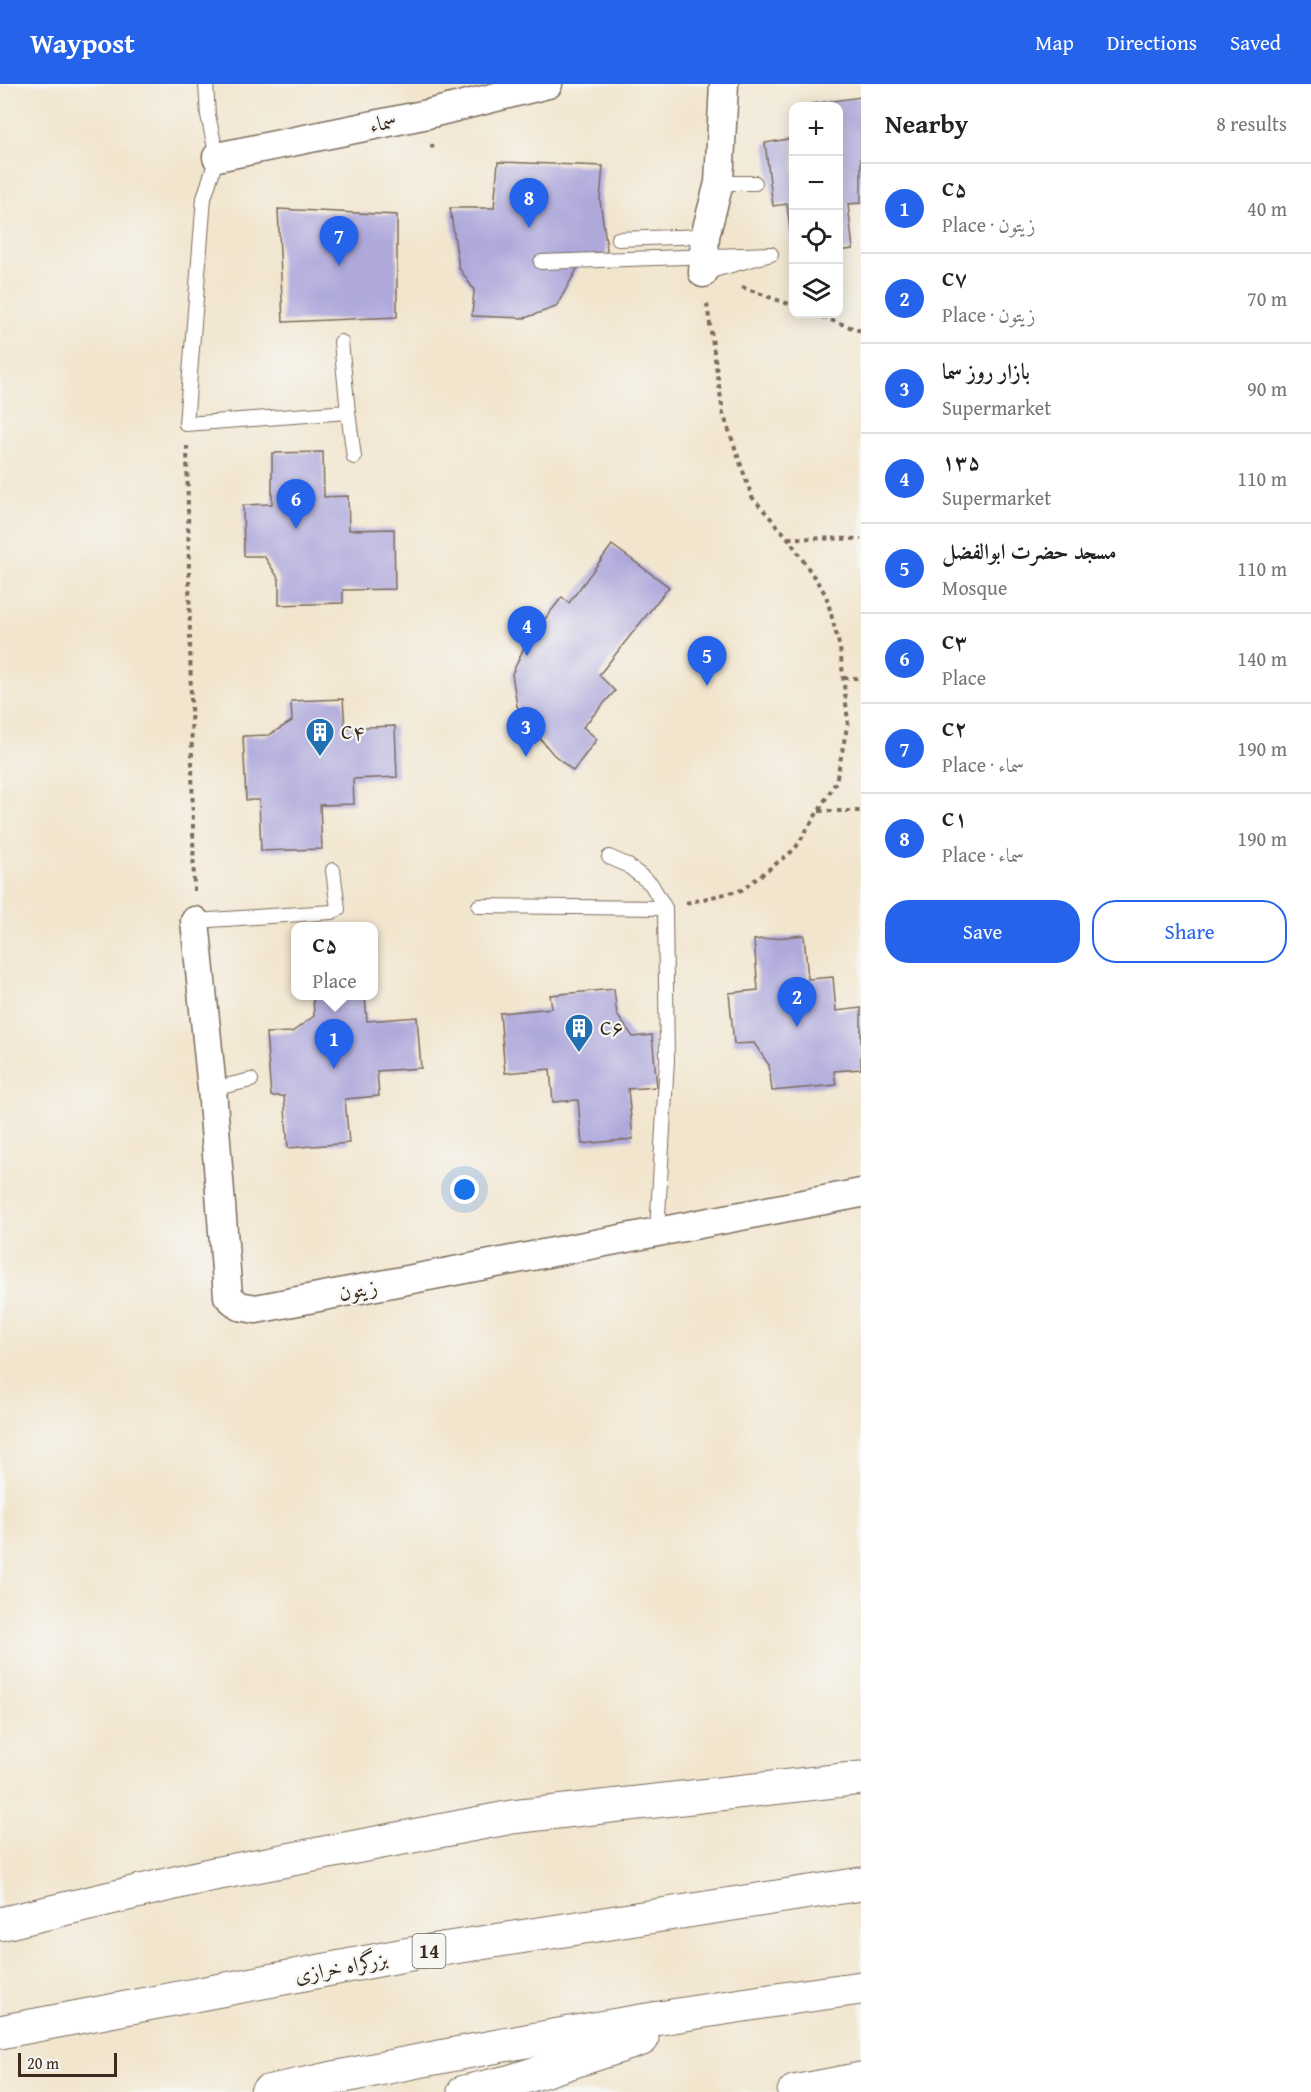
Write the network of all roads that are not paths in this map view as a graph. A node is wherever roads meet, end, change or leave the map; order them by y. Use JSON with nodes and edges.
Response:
{"nodes":[{"id":1,"x":206,"y":84,"type":"edge"},
{"id":2,"x":548,"y":84,"type":"edge"},
{"id":3,"x":724,"y":84,"type":"edge"},
{"id":4,"x":217,"y":157,"type":"junction"},
{"id":5,"x":719,"y":183,"type":"junction"},
{"id":6,"x":755,"y":183,"type":"dead end"},
{"id":7,"x":705,"y":236,"type":"junction"},
{"id":8,"x":618,"y":239,"type":"dead end"},
{"id":9,"x":541,"y":262,"type":"dead end"},
{"id":10,"x":702,"y":273,"type":"joint"},
{"id":11,"x":341,"y":342,"type":"dead end"},
{"id":12,"x":348,"y":412,"type":"junction"},
{"id":13,"x":354,"y":457,"type":"dead end"},
{"id":14,"x":609,"y":857,"type":"dead end"},
{"id":15,"x":333,"y":870,"type":"dead end"},
{"id":16,"x":478,"y":906,"type":"dead end"},
{"id":17,"x":665,"y":908,"type":"junction"},
{"id":18,"x":195,"y":921,"type":"joint"},
{"id":19,"x":251,"y":1080,"type":"dead end"},
{"id":20,"x":212,"y":1089,"type":"junction"},
{"id":21,"x":861,"y":1192,"type":"edge"},
{"id":22,"x":657,"y":1232,"type":"junction"},
{"id":23,"x":861,"y":1778,"type":"edge"},
{"id":24,"x":861,"y":1884,"type":"edge"},
{"id":25,"x":0,"y":1923,"type":"edge"},
{"id":26,"x":861,"y":1988,"type":"edge"},
{"id":27,"x":759,"y":2002,"type":"junction"},
{"id":28,"x":0,"y":2032,"type":"edge"},
{"id":29,"x":861,"y":2079,"type":"edge"},
{"id":30,"x":267,"y":2092,"type":"edge"},
{"id":31,"x":464,"y":2092,"type":"edge"},
{"id":32,"x":794,"y":2092,"type":"edge"}],
"edges":[{"from":1,"to":4,"type":"lane"},
{"from":2,"to":4,"type":"street","name":"سماء"},
{"from":3,"to":5,"type":"street"},
{"from":4,"to":12,"type":"lane"},
{"from":5,"to":6,"type":"lane"},
{"from":5,"to":7,"type":"street"},
{"from":7,"to":8,"type":"lane"},
{"from":7,"to":10,"type":"street"},
{"from":9,"to":10,"type":"lane"},
{"from":11,"to":12,"type":"lane"},
{"from":12,"to":13,"type":"lane"},
{"from":14,"to":17,"type":"lane"},
{"from":15,"to":18,"type":"lane"},
{"from":16,"to":17,"type":"lane"},
{"from":17,"to":22,"type":"lane"},
{"from":18,"to":20,"type":"street","name":"زیتون"},
{"from":19,"to":20,"type":"lane"},
{"from":20,"to":22,"type":"street","name":"زیتون"},
{"from":21,"to":22,"type":"street","name":"زیتون"},
{"from":23,"to":25,"type":"highway"},
{"from":24,"to":28,"type":"highway","name":"بزرگراه خرازی","number":"14"},
{"from":26,"to":27,"type":"highway"},
{"from":27,"to":30,"type":"highway"},
{"from":27,"to":31,"type":"highway"},
{"from":29,"to":32,"type":"highway"}]}
